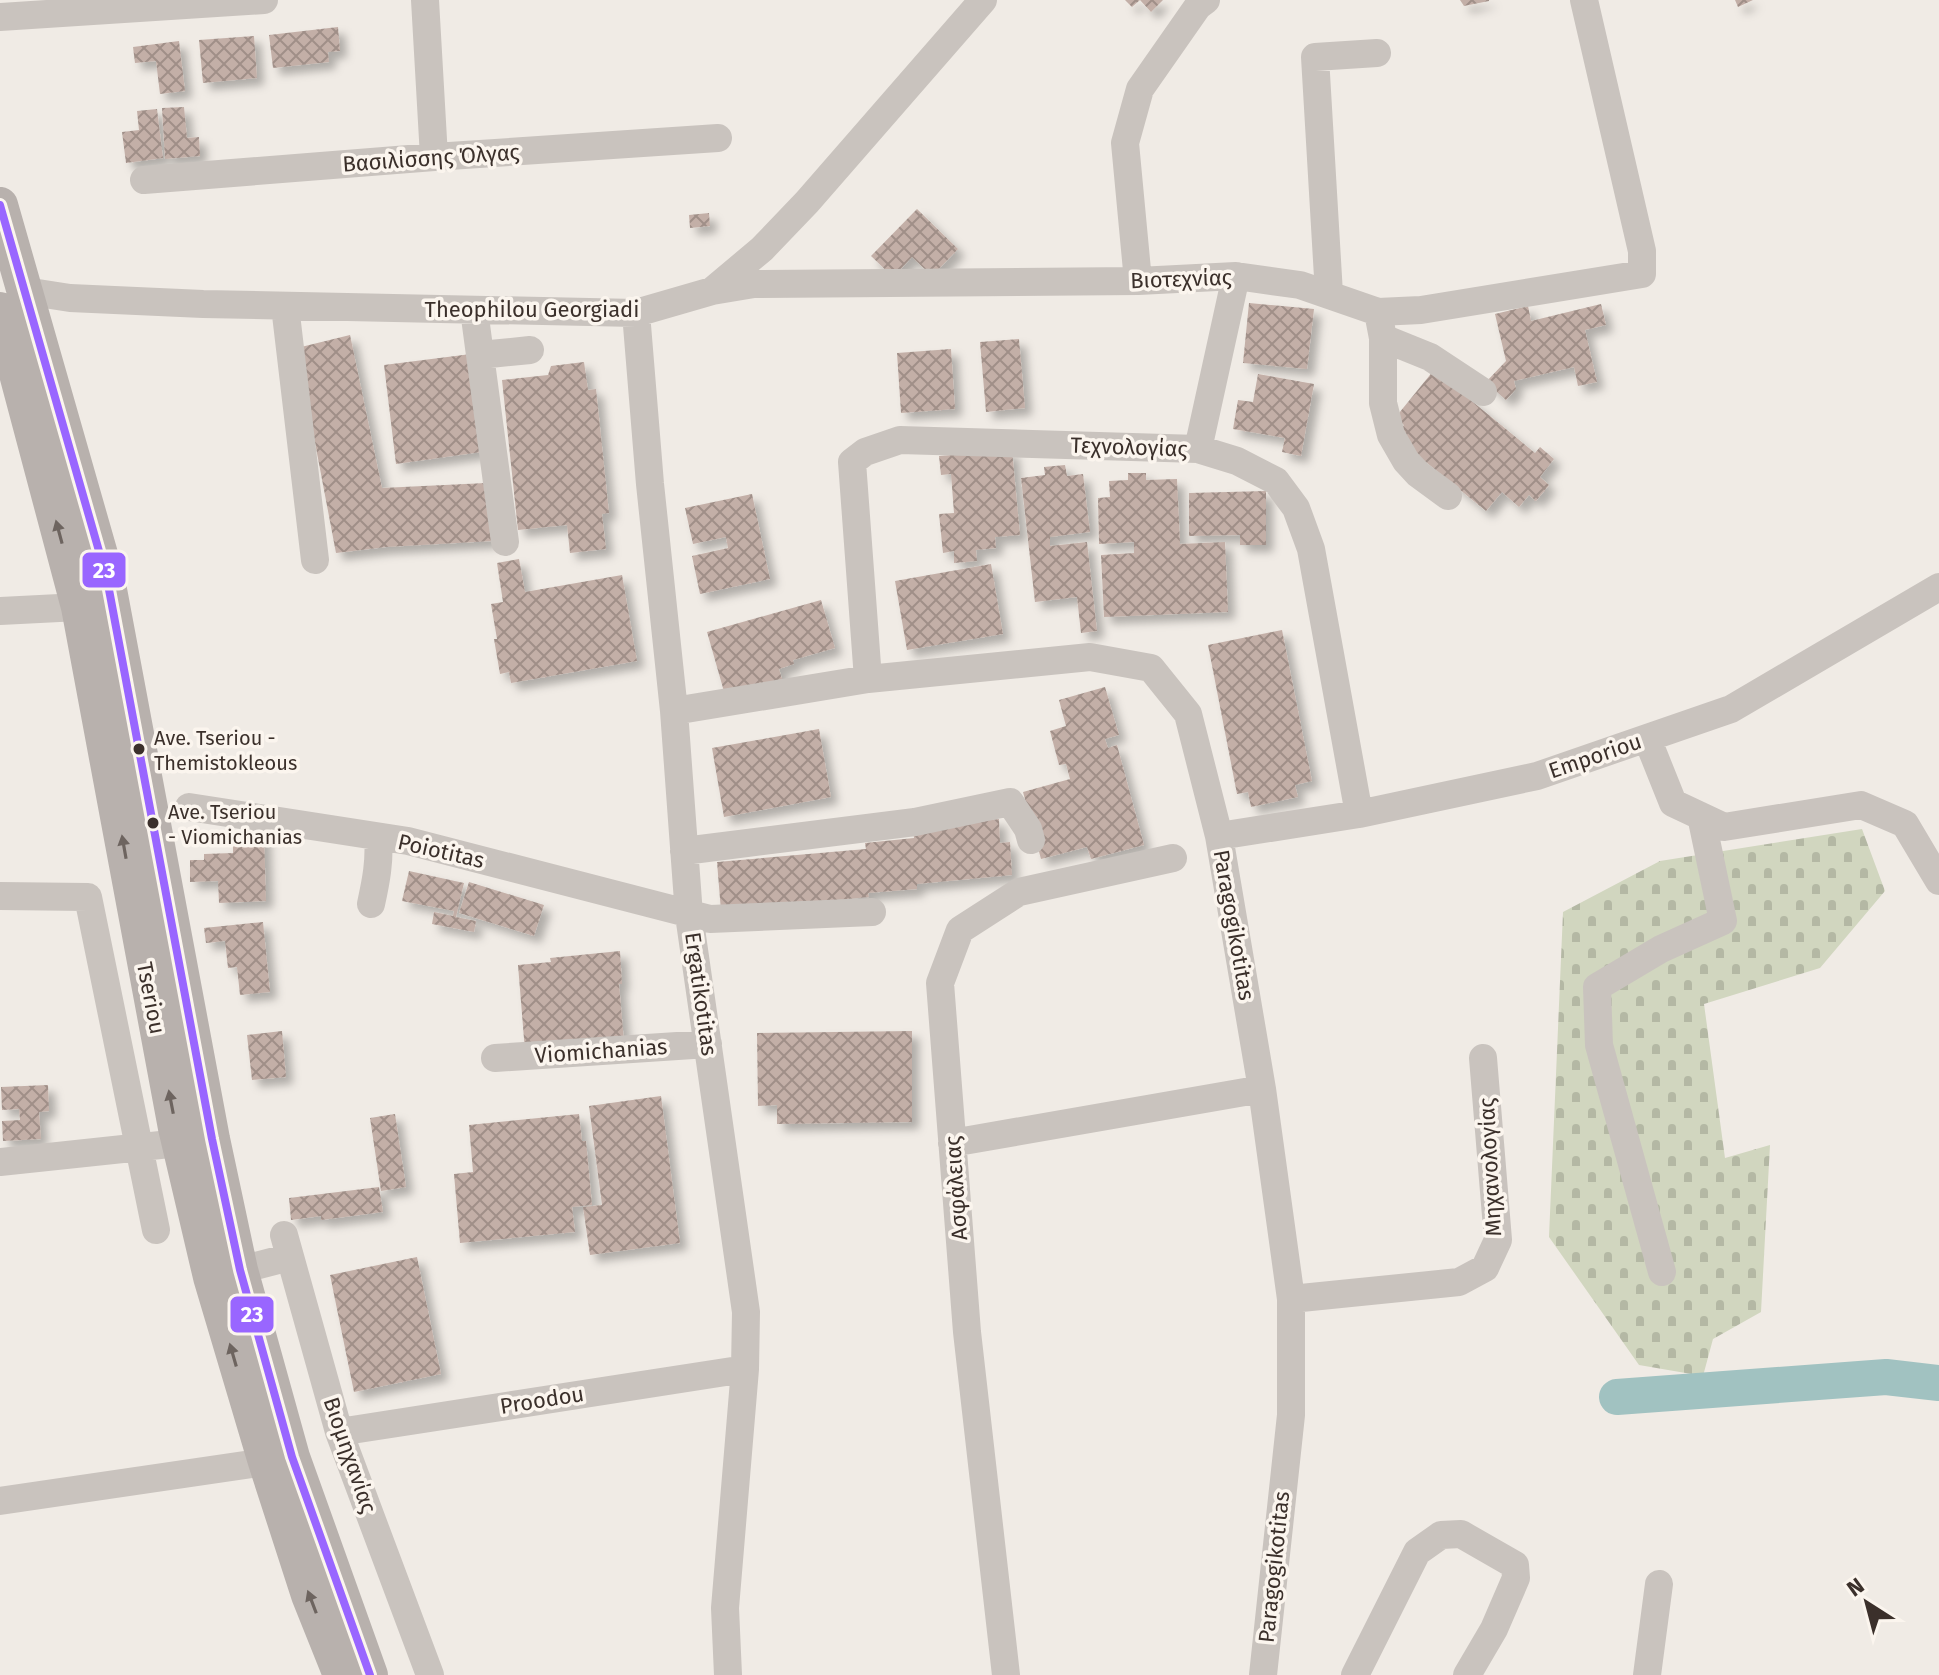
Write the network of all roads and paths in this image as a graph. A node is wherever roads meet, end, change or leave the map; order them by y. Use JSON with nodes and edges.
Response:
{"nodes":[{"id":1,"x":264,"y":0,"type":"edge"},
{"id":2,"x":425,"y":0,"type":"edge"},
{"id":3,"x":983,"y":0,"type":"edge"},
{"id":4,"x":1206,"y":0,"type":"edge"},
{"id":5,"x":1584,"y":0,"type":"edge"},
{"id":6,"x":0,"y":17,"type":"edge"},
{"id":7,"x":1377,"y":53,"type":"dead end"},
{"id":8,"x":718,"y":138,"type":"dead end"},
{"id":9,"x":434,"y":157,"type":"junction"},
{"id":10,"x":144,"y":180,"type":"dead end"},
{"id":11,"x":0,"y":205,"type":"edge"},
{"id":12,"x":1236,"y":276,"type":"junction"},
{"id":13,"x":1138,"y":281,"type":"junction"},
{"id":14,"x":712,"y":291,"type":"junction"},
{"id":15,"x":1329,"y":294,"type":"junction"},
{"id":16,"x":8,"y":298,"type":"edge"},
{"id":17,"x":285,"y":306,"type":"junction"},
{"id":18,"x":474,"y":310,"type":"junction"},
{"id":19,"x":636,"y":313,"type":"junction"},
{"id":20,"x":1380,"y":325,"type":"junction"},
{"id":21,"x":530,"y":350,"type":"dead end"},
{"id":22,"x":480,"y":355,"type":"junction"},
{"id":23,"x":1483,"y":392,"type":"dead end"},
{"id":24,"x":1198,"y":449,"type":"junction"},
{"id":25,"x":1448,"y":496,"type":"dead end"},
{"id":26,"x":505,"y":542,"type":"dead end"},
{"id":27,"x":315,"y":560,"type":"dead end"},
{"id":28,"x":1939,"y":587,"type":"edge"},
{"id":29,"x":79,"y":607,"type":"junction"},
{"id":30,"x":0,"y":611,"type":"edge"},
{"id":31,"x":868,"y":679,"type":"junction"},
{"id":32,"x":674,"y":711,"type":"junction"},
{"id":33,"x":1647,"y":738,"type":"junction"},
{"id":34,"x":189,"y":807,"type":"dead end"},
{"id":35,"x":1359,"y":814,"type":"junction"},
{"id":36,"x":1701,"y":816,"type":"junction"},
{"id":37,"x":1219,"y":836,"type":"junction"},
{"id":38,"x":378,"y":837,"type":"junction"},
{"id":39,"x":1031,"y":840,"type":"dead end"},
{"id":40,"x":684,"y":851,"type":"junction"},
{"id":41,"x":1173,"y":858,"type":"dead end"},
{"id":42,"x":1939,"y":881,"type":"edge"},
{"id":43,"x":0,"y":896,"type":"edge"},
{"id":44,"x":88,"y":897,"type":"junction"},
{"id":45,"x":133,"y":901,"type":"junction"},
{"id":46,"x":371,"y":904,"type":"dead end"},
{"id":47,"x":872,"y":912,"type":"dead end"},
{"id":48,"x":689,"y":915,"type":"junction"},
{"id":49,"x":708,"y":1044,"type":"junction"},
{"id":50,"x":495,"y":1058,"type":"dead end"},
{"id":51,"x":1483,"y":1058,"type":"dead end"},
{"id":52,"x":1262,"y":1089,"type":"junction"},
{"id":53,"x":196,"y":1142,"type":"junction"},
{"id":54,"x":952,"y":1143,"type":"junction"},
{"id":55,"x":139,"y":1146,"type":"junction"},
{"id":56,"x":0,"y":1162,"type":"edge"},
{"id":57,"x":156,"y":1230,"type":"dead end"},
{"id":58,"x":240,"y":1270,"type":"junction"},
{"id":59,"x":1662,"y":1272,"type":"dead end"},
{"id":60,"x":1291,"y":1299,"type":"junction"},
{"id":61,"x":745,"y":1369,"type":"junction"},
{"id":62,"x":339,"y":1432,"type":"junction"},
{"id":63,"x":266,"y":1462,"type":"junction"},
{"id":64,"x":0,"y":1501,"type":"edge"},
{"id":65,"x":1659,"y":1584,"type":"dead end"},
{"id":66,"x":425,"y":1673,"type":"edge"},
{"id":67,"x":341,"y":1675,"type":"edge"},
{"id":68,"x":370,"y":1675,"type":"edge"},
{"id":69,"x":728,"y":1675,"type":"edge"},
{"id":70,"x":1006,"y":1675,"type":"edge"},
{"id":71,"x":1263,"y":1675,"type":"edge"},
{"id":72,"x":1355,"y":1675,"type":"edge"},
{"id":73,"x":1467,"y":1675,"type":"edge"},
{"id":74,"x":1647,"y":1675,"type":"edge"}],
"edges":[{"from":1,"to":6,"type":"street"},
{"from":2,"to":9,"type":"street"},
{"from":3,"to":14,"type":"street","name":"Theophilou Georgiadi"},
{"from":4,"to":13,"type":"street"},
{"from":5,"to":20,"type":"street","name":"Βιοτεχνίας"},
{"from":7,"to":15,"type":"street"},
{"from":8,"to":9,"type":"street","name":"Βασιλίσσης Όλγας"},
{"from":9,"to":10,"type":"street","name":"Βασιλίσσης Όλγας"},
{"from":11,"to":16,"type":"main road","name":"Tseriou"},
{"from":12,"to":13,"type":"street","name":"Βιοτεχνίας"},
{"from":12,"to":15,"type":"street","name":"Βιοτεχνίας"},
{"from":12,"to":24,"type":"street"},
{"from":13,"to":14,"type":"street","name":"Βιοτεχνίας"},
{"from":14,"to":19,"type":"street","name":"Theophilou Georgiadi"},
{"from":15,"to":20,"type":"street","name":"Βιοτεχνίας"},
{"from":16,"to":17,"type":"street","name":"Theophilou Georgiadi"},
{"from":29,"to":16,"type":"main road","name":"Tseriou","one_way":true},
{"from":16,"to":53,"type":"main road","name":"Tseriou"},
{"from":17,"to":18,"type":"street","name":"Theophilou Georgiadi"},
{"from":17,"to":27,"type":"street"},
{"from":18,"to":19,"type":"street","name":"Theophilou Georgiadi"},
{"from":18,"to":22,"type":"street"},
{"from":19,"to":32,"type":"street","name":"Ergatikotitas"},
{"from":20,"to":23,"type":"street"},
{"from":20,"to":25,"type":"street"},
{"from":21,"to":22,"type":"street"},
{"from":22,"to":26,"type":"street"},
{"from":24,"to":31,"type":"street","name":"Τεχνολογίας"},
{"from":24,"to":35,"type":"street","name":"Τεχνολογίας"},
{"from":28,"to":33,"type":"street","name":"Emporiou"},
{"from":29,"to":30,"type":"street"},
{"from":45,"to":29,"type":"main road","name":"Tseriou","one_way":true},
{"from":31,"to":32,"type":"street","name":"Paragogikotitas"},
{"from":31,"to":37,"type":"street","name":"Paragogikotitas"},
{"from":32,"to":40,"type":"street","name":"Ergatikotitas"},
{"from":33,"to":35,"type":"street","name":"Emporiou"},
{"from":33,"to":36,"type":"street"},
{"from":34,"to":38,"type":"street","name":"Poiotitas"},
{"from":35,"to":37,"type":"street","name":"Emporiou"},
{"from":36,"to":42,"type":"street"},
{"from":36,"to":59,"type":"street"},
{"from":37,"to":52,"type":"street","name":"Paragogikotitas"},
{"from":38,"to":46,"type":"street"},
{"from":38,"to":48,"type":"street","name":"Poiotitas"},
{"from":39,"to":40,"type":"street"},
{"from":40,"to":48,"type":"street","name":"Ergatikotitas"},
{"from":41,"to":54,"type":"street","name":"Ασφάλειας"},
{"from":43,"to":44,"type":"street"},
{"from":44,"to":45,"type":"street"},
{"from":44,"to":55,"type":"street"},
{"from":53,"to":45,"type":"main road","name":"Tseriou","one_way":true},
{"from":47,"to":48,"type":"street","name":"Poiotitas"},
{"from":48,"to":49,"type":"street","name":"Ergatikotitas"},
{"from":49,"to":50,"type":"street","name":"Viomichanias"},
{"from":49,"to":61,"type":"street","name":"Ergatikotitas"},
{"from":51,"to":60,"type":"street","name":"Μηχανολογίας"},
{"from":52,"to":54,"type":"street"},
{"from":52,"to":60,"type":"street","name":"Paragogikotitas"},
{"from":53,"to":55,"type":"street"},
{"from":53,"to":58,"type":"main road","name":"Tseriou"},
{"from":63,"to":53,"type":"main road","name":"Tseriou","one_way":true},
{"from":54,"to":70,"type":"street","name":"Ασφάλειας"},
{"from":55,"to":56,"type":"street"},
{"from":55,"to":57,"type":"street"},
{"from":58,"to":62,"type":"street","name":"Βιομηχανίας"},
{"from":58,"to":68,"type":"main road","name":"Tseriou"},
{"from":60,"to":71,"type":"street","name":"Paragogikotitas"},
{"from":61,"to":62,"type":"street","name":"Proodou"},
{"from":61,"to":69,"type":"street","name":"Ergatikotitas"},
{"from":62,"to":66,"type":"street","name":"Βιομηχανίας"},
{"from":63,"to":64,"type":"street"},
{"from":67,"to":63,"type":"main road","name":"Tseriou","one_way":true},
{"from":65,"to":74,"type":"street"},
{"from":72,"to":73,"type":"street"}]}
